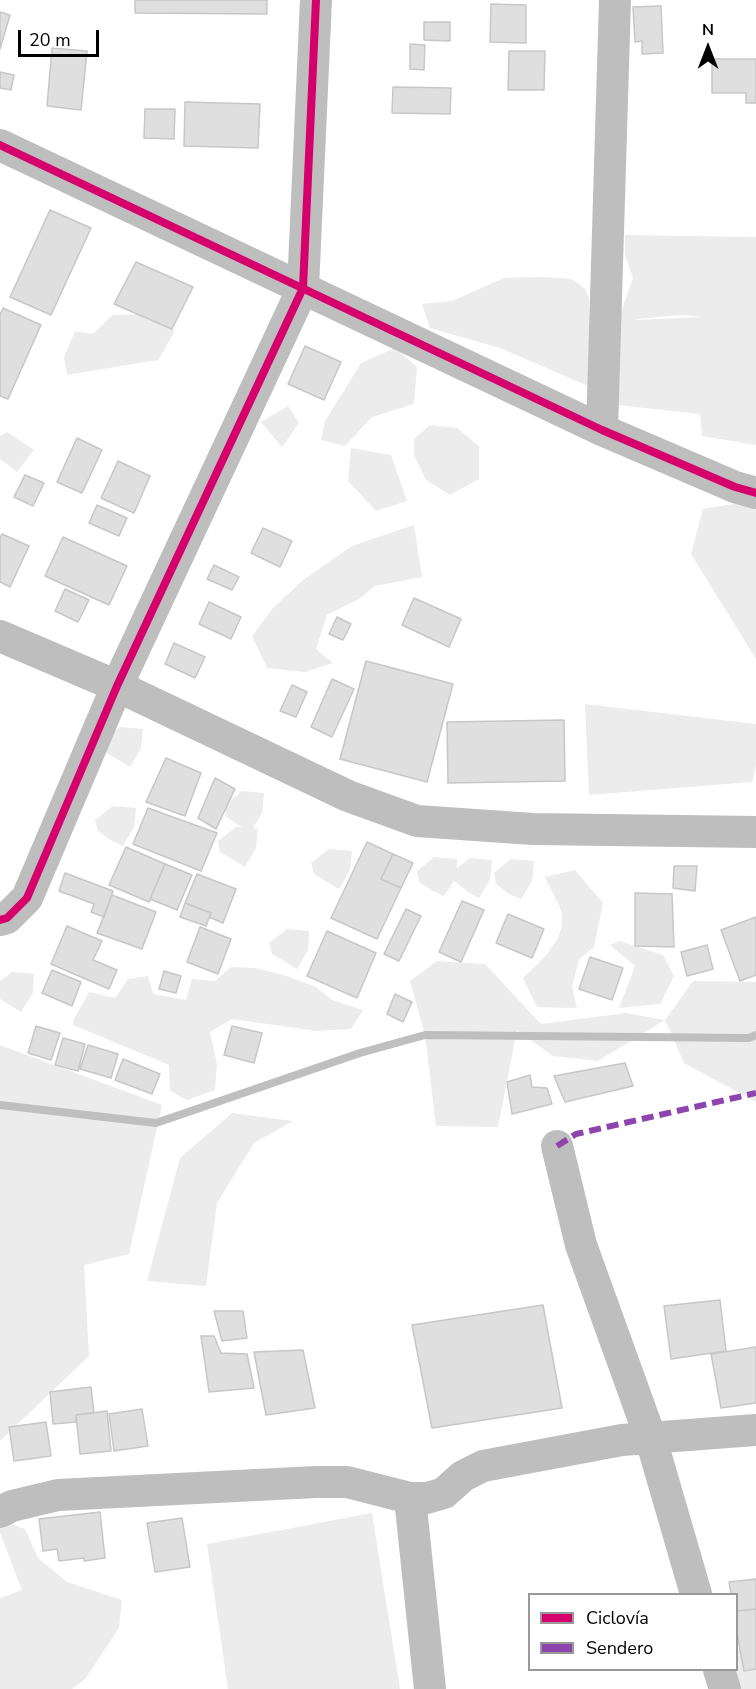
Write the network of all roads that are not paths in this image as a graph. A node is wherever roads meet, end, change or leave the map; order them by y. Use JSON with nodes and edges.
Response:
{"nodes":[{"id":1,"x":316,"y":0,"type":"edge"},
{"id":2,"x":615,"y":0,"type":"edge"},
{"id":3,"x":0,"y":145,"type":"edge"},
{"id":4,"x":303,"y":288,"type":"junction"},
{"id":5,"x":602,"y":430,"type":"junction"},
{"id":6,"x":756,"y":493,"type":"edge"},
{"id":7,"x":0,"y":636,"type":"edge"},
{"id":8,"x":117,"y":686,"type":"junction"},
{"id":9,"x":756,"y":832,"type":"edge"},
{"id":10,"x":0,"y":920,"type":"edge"},
{"id":11,"x":557,"y":1146,"type":"dead end"},
{"id":12,"x":756,"y":1430,"type":"edge"},
{"id":13,"x":651,"y":1438,"type":"junction"},
{"id":14,"x":410,"y":1498,"type":"junction"},
{"id":15,"x":0,"y":1512,"type":"edge"},
{"id":16,"x":696,"y":1593,"type":"edge"},
{"id":17,"x":719,"y":1671,"type":"edge"},
{"id":18,"x":430,"y":1689,"type":"edge"},
{"id":19,"x":725,"y":1689,"type":"edge"}],
"edges":[{"from":1,"to":4,"type":"street"},
{"from":2,"to":5,"type":"street"},
{"from":3,"to":4,"type":"street"},
{"from":4,"to":5,"type":"street"},
{"from":4,"to":8,"type":"street"},
{"from":5,"to":6,"type":"street"},
{"from":7,"to":8,"type":"street"},
{"from":8,"to":9,"type":"street"},
{"from":8,"to":10,"type":"street"},
{"from":11,"to":13,"type":"street"},
{"from":12,"to":13,"type":"street"},
{"from":13,"to":14,"type":"street"},
{"from":13,"to":16,"type":"street"},
{"from":14,"to":15,"type":"street"},
{"from":14,"to":18,"type":"street"},
{"from":17,"to":19,"type":"street"}]}
